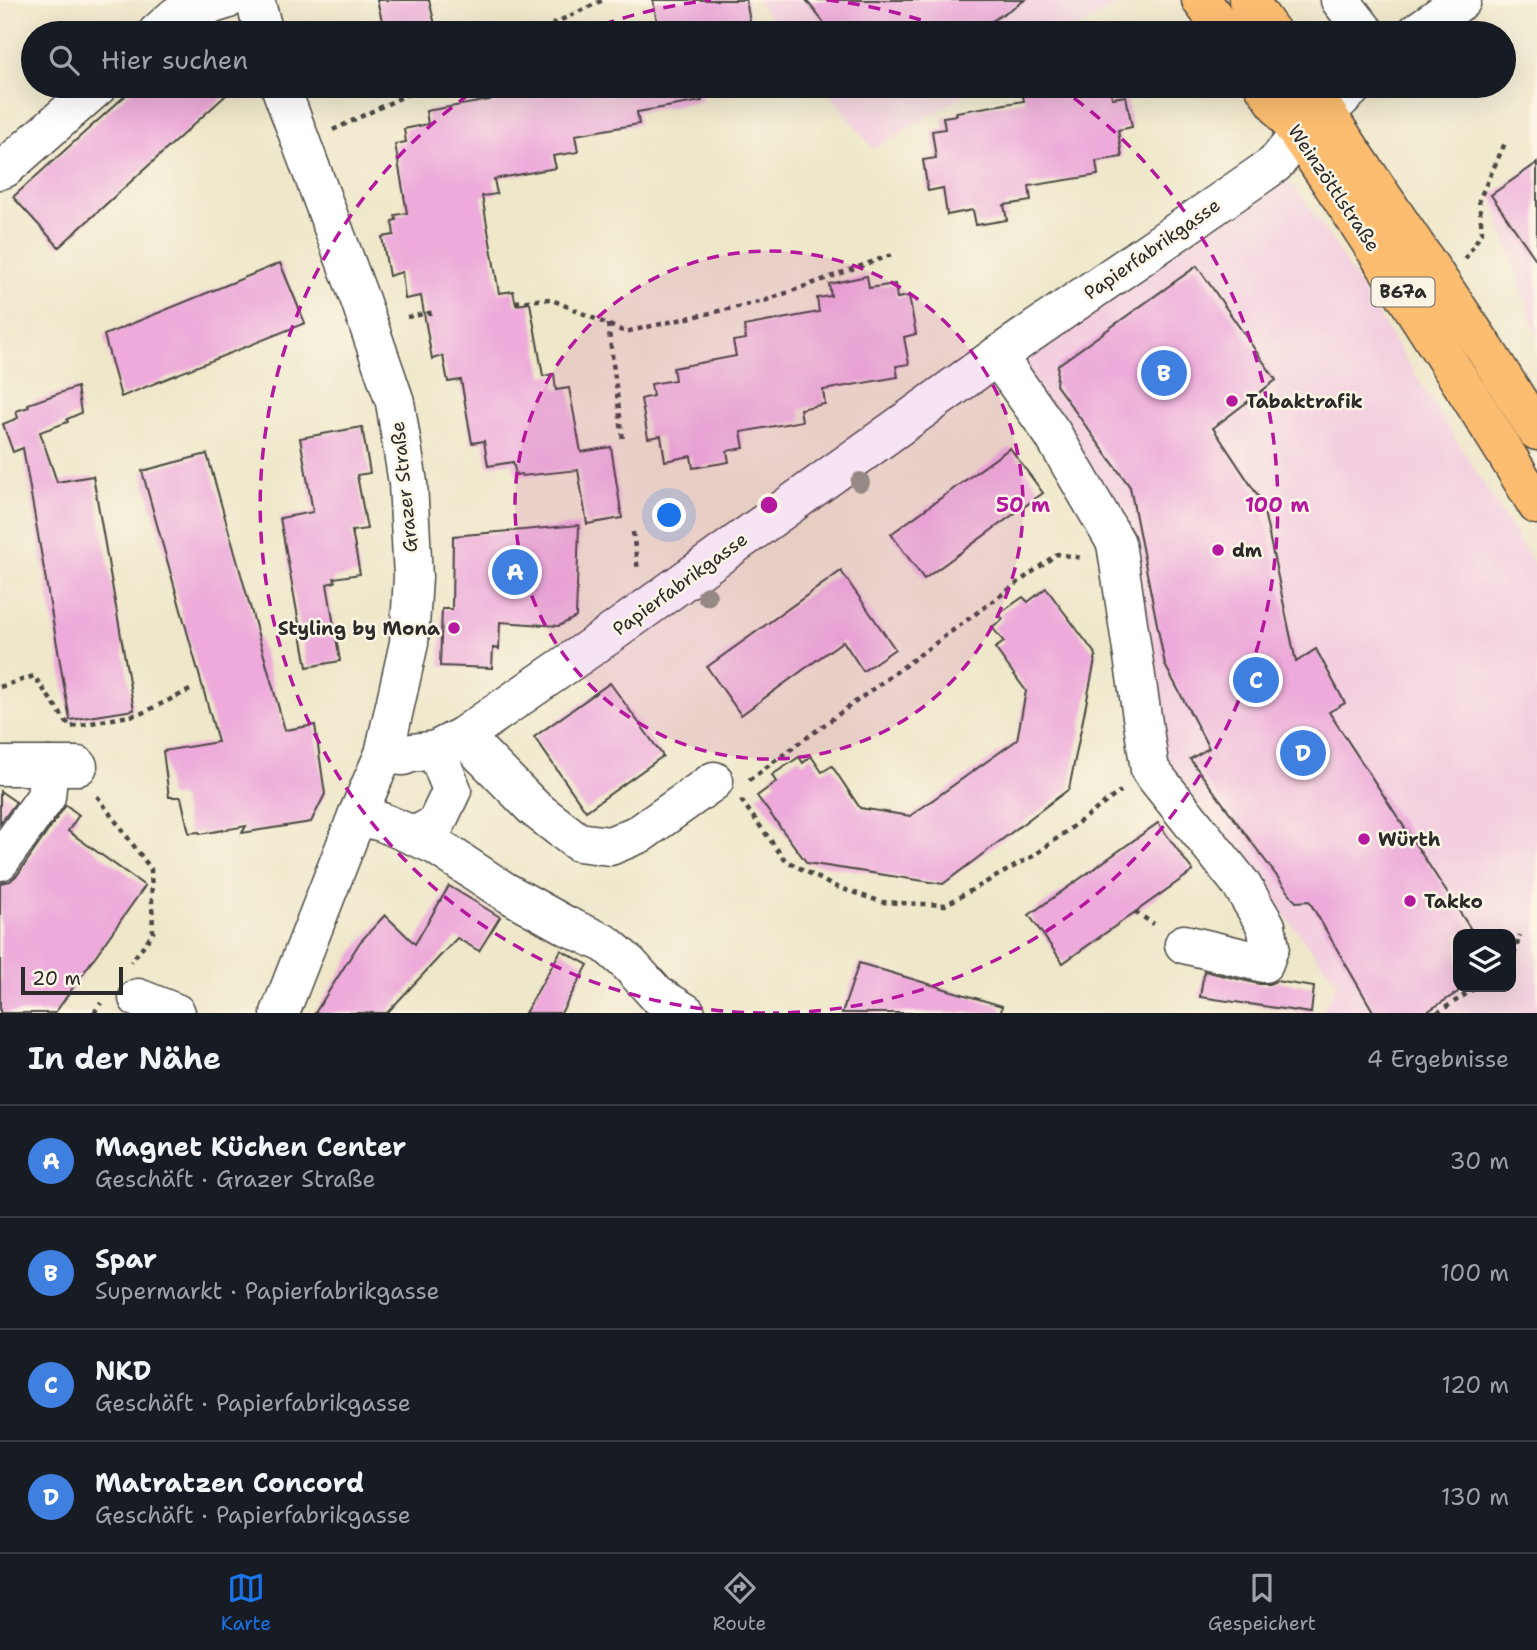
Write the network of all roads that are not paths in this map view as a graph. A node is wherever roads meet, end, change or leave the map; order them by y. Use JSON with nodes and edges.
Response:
{"nodes":[{"id":1,"x":226,"y":0,"type":"edge"},
{"id":2,"x":255,"y":0,"type":"edge"},
{"id":3,"x":1201,"y":0,"type":"edge"},
{"id":4,"x":1248,"y":0,"type":"edge"},
{"id":5,"x":1340,"y":0,"type":"edge"},
{"id":6,"x":1462,"y":0,"type":"edge"},
{"id":7,"x":170,"y":21,"type":"edge"},
{"id":8,"x":261,"y":21,"type":"edge"},
{"id":9,"x":1217,"y":21,"type":"edge"},
{"id":10,"x":1263,"y":21,"type":"edge"},
{"id":11,"x":1357,"y":21,"type":"edge"},
{"id":12,"x":1433,"y":21,"type":"edge"},
{"id":13,"x":83,"y":98,"type":"edge"},
{"id":14,"x":284,"y":98,"type":"edge"},
{"id":15,"x":1287,"y":98,"type":"edge"},
{"id":16,"x":1333,"y":98,"type":"edge"},
{"id":17,"x":1311,"y":111,"type":"edge"},
{"id":18,"x":0,"y":170,"type":"edge"},
{"id":19,"x":997,"y":356,"type":"junction"},
{"id":20,"x":1537,"y":431,"type":"edge"},
{"id":21,"x":1537,"y":505,"type":"edge"},
{"id":22,"x":449,"y":743,"type":"junction"},
{"id":23,"x":384,"y":754,"type":"junction"},
{"id":24,"x":0,"y":766,"type":"edge"},
{"id":25,"x":731,"y":785,"type":"road end"},
{"id":26,"x":357,"y":816,"type":"junction"},
{"id":27,"x":415,"y":835,"type":"junction"},
{"id":28,"x":0,"y":860,"type":"edge"},
{"id":29,"x":1184,"y":944,"type":"dead end"},
{"id":30,"x":125,"y":986,"type":"road end"},
{"id":31,"x":176,"y":1013,"type":"edge"},
{"id":32,"x":280,"y":1013,"type":"edge"},
{"id":33,"x":687,"y":1013,"type":"edge"}],
"edges":[{"from":1,"to":7,"type":"street"},
{"from":2,"to":8,"type":"street"},
{"from":3,"to":9,"type":"main road"},
{"from":4,"to":10,"type":"main road"},
{"from":5,"to":11,"type":"street"},
{"from":6,"to":12,"type":"street"},
{"from":13,"to":18,"type":"street"},
{"from":14,"to":23,"type":"street","name":"Grazer Straße"},
{"from":15,"to":17,"type":"main road","name":"Weinzöttlstraße","number":"B67a"},
{"from":16,"to":17,"type":"street","name":"Papierfabrikgasse"},
{"from":17,"to":19,"type":"street","name":"Papierfabrikgasse"},
{"from":17,"to":20,"type":"main road","name":"Weinzöttlstraße","number":"B67a"},
{"from":17,"to":21,"type":"main road","name":"Weinzöttlstraße","number":"B67a"},
{"from":19,"to":22,"type":"street","name":"Papierfabrikgasse"},
{"from":19,"to":29,"type":"street"},
{"from":22,"to":23,"type":"street","name":"Papierfabrikgasse"},
{"from":22,"to":25,"type":"street"},
{"from":22,"to":27,"type":"street"},
{"from":23,"to":26,"type":"street","name":"Grazer Straße"},
{"from":24,"to":28,"type":"street"},
{"from":26,"to":27,"type":"street"},
{"from":26,"to":32,"type":"street","name":"Grazer Straße"},
{"from":27,"to":33,"type":"street"},
{"from":30,"to":31,"type":"street"}]}
